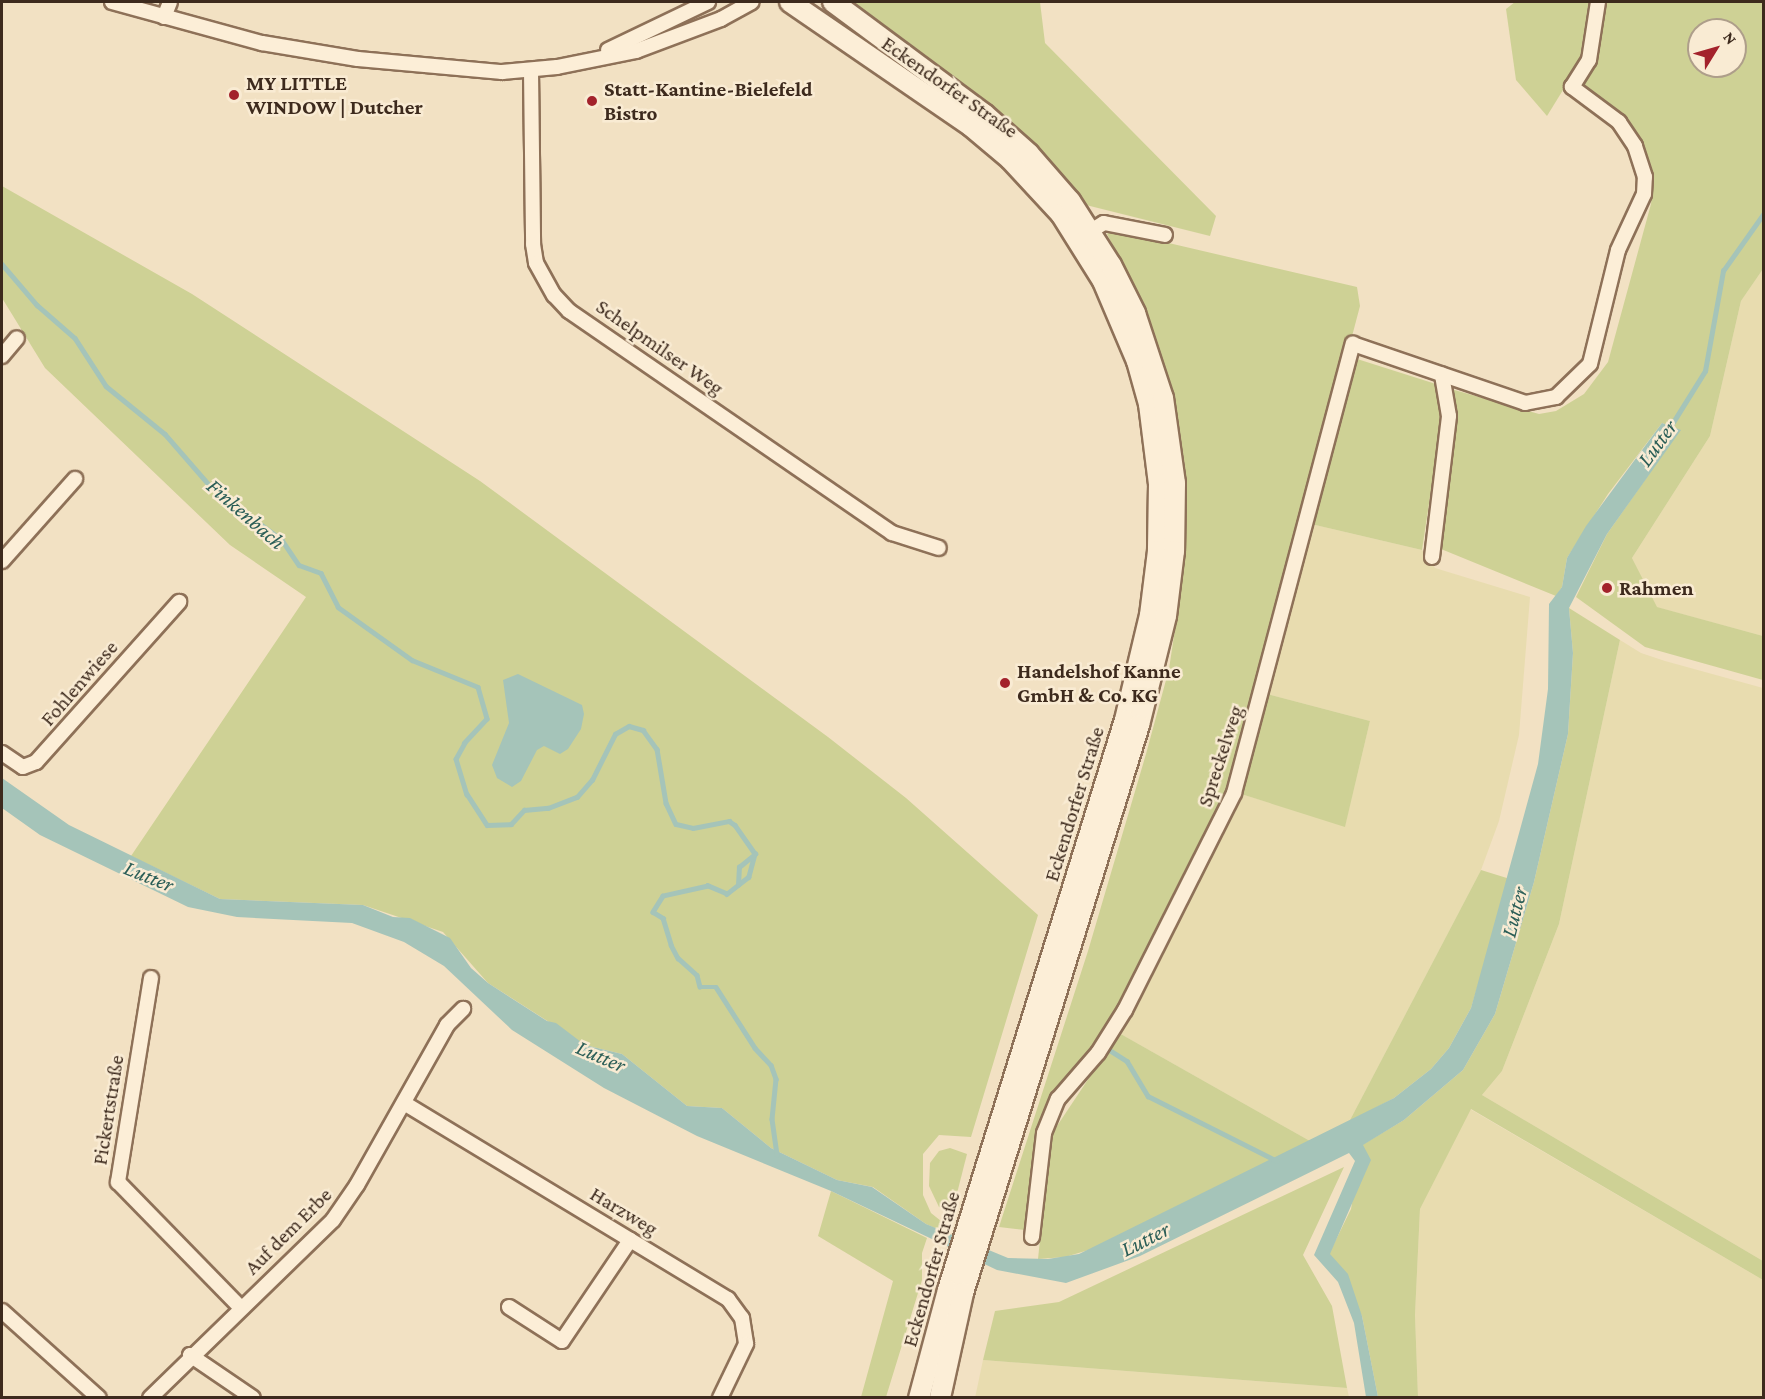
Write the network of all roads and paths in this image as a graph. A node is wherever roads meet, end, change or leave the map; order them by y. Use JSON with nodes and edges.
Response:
{"nodes":[{"id":1,"x":112,"y":2,"type":"edge"},
{"id":2,"x":170,"y":2,"type":"edge"},
{"id":3,"x":708,"y":2,"type":"edge"},
{"id":4,"x":752,"y":2,"type":"edge"},
{"id":5,"x":790,"y":2,"type":"edge"},
{"id":6,"x":833,"y":2,"type":"edge"},
{"id":7,"x":1598,"y":2,"type":"edge"},
{"id":8,"x":164,"y":17,"type":"junction"},
{"id":9,"x":557,"y":67,"type":"junction"},
{"id":10,"x":531,"y":71,"type":"junction"},
{"id":11,"x":1091,"y":231,"type":"junction"},
{"id":12,"x":1165,"y":235,"type":"dead end"},
{"id":13,"x":17,"y":338,"type":"dead end"},
{"id":14,"x":2,"y":356,"type":"edge"},
{"id":15,"x":1442,"y":375,"type":"junction"},
{"id":16,"x":75,"y":479,"type":"dead end"},
{"id":17,"x":939,"y":549,"type":"dead end"},
{"id":18,"x":1432,"y":557,"type":"dead end"},
{"id":19,"x":2,"y":561,"type":"edge"},
{"id":20,"x":179,"y":602,"type":"dead end"},
{"id":21,"x":2,"y":753,"type":"edge"},
{"id":22,"x":151,"y":978,"type":"dead end"},
{"id":23,"x":463,"y":1010,"type":"dead end"},
{"id":24,"x":404,"y":1103,"type":"junction"},
{"id":25,"x":979,"y":1215,"type":"junction"},
{"id":26,"x":1032,"y":1238,"type":"dead end"},
{"id":27,"x":630,"y":1240,"type":"junction"},
{"id":28,"x":956,"y":1292,"type":"junction"},
{"id":29,"x":509,"y":1307,"type":"dead end"},
{"id":30,"x":241,"y":1308,"type":"junction"},
{"id":31,"x":2,"y":1311,"type":"edge"},
{"id":32,"x":190,"y":1355,"type":"junction"},
{"id":33,"x":99,"y":1398,"type":"edge"},
{"id":34,"x":150,"y":1398,"type":"edge"},
{"id":35,"x":253,"y":1398,"type":"edge"},
{"id":36,"x":720,"y":1398,"type":"edge"},
{"id":37,"x":919,"y":1398,"type":"edge"},
{"id":38,"x":940,"y":1398,"type":"edge"}],
"edges":[{"from":1,"to":8,"type":"street"},
{"from":2,"to":8,"type":"street"},
{"from":3,"to":9,"type":"street"},
{"from":4,"to":9,"type":"street"},
{"from":5,"to":25,"type":"main road","name":"Eckendorfer Straße"},
{"from":6,"to":11,"type":"main road","name":"Eckendorfer Straße"},
{"from":7,"to":15,"type":"street"},
{"from":8,"to":10,"type":"street"},
{"from":9,"to":10,"type":"street"},
{"from":10,"to":17,"type":"street","name":"Schelpmilser Weg"},
{"from":11,"to":12,"type":"street"},
{"from":11,"to":25,"type":"main road","name":"Eckendorfer Straße"},
{"from":13,"to":14,"type":"street"},
{"from":15,"to":18,"type":"street"},
{"from":15,"to":26,"type":"street","name":"Spreckelweg"},
{"from":16,"to":19,"type":"street"},
{"from":20,"to":21,"type":"street","name":"Fohlenwiese"},
{"from":22,"to":30,"type":"street","name":"Pickertstraße"},
{"from":23,"to":24,"type":"street","name":"Auf dem Erbe"},
{"from":24,"to":27,"type":"street","name":"Harzweg"},
{"from":24,"to":30,"type":"street","name":"Auf dem Erbe"},
{"from":25,"to":28,"type":"main road","name":"Eckendorfer Straße"},
{"from":27,"to":29,"type":"street"},
{"from":27,"to":36,"type":"street","name":"Harzweg"},
{"from":28,"to":37,"type":"main road","name":"Eckendorfer Straße"},
{"from":28,"to":38,"type":"main road","name":"Eckendorfer Straße"},
{"from":30,"to":32,"type":"street","name":"Auf dem Erbe"},
{"from":31,"to":33,"type":"street"},
{"from":32,"to":34,"type":"street","name":"Auf dem Erbe"},
{"from":32,"to":35,"type":"street"}]}
